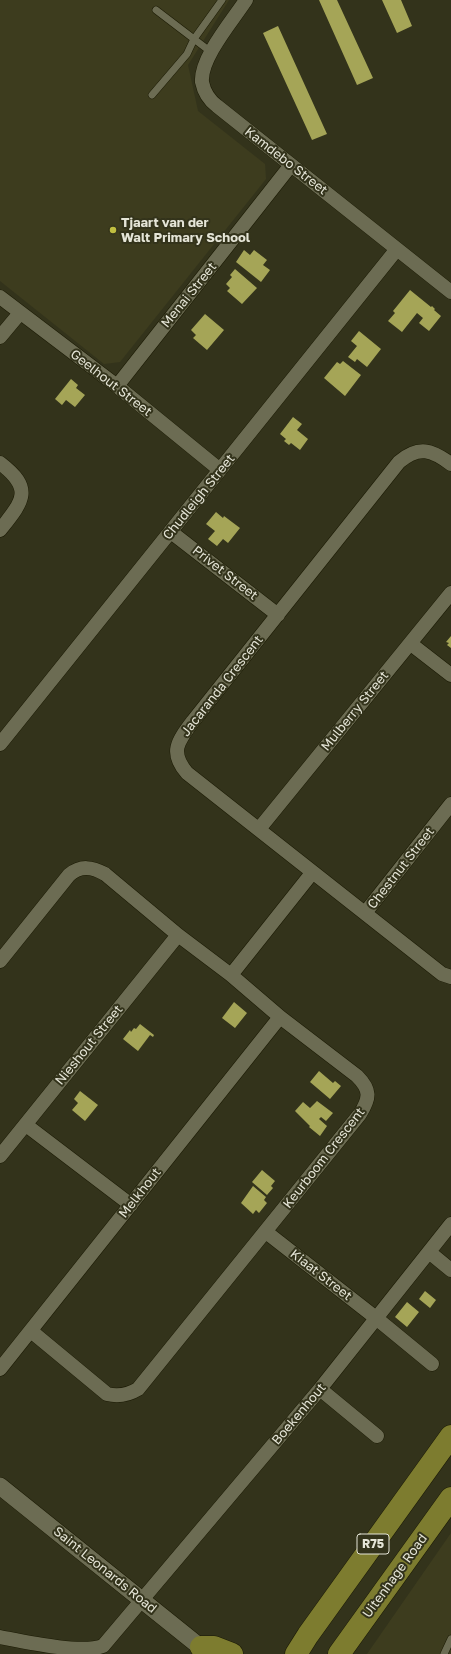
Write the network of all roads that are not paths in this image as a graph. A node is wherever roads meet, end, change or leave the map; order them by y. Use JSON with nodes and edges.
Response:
{"nodes":[{"id":1,"x":222,"y":0,"type":"edge"},
{"id":2,"x":246,"y":0,"type":"edge"},
{"id":3,"x":156,"y":10,"type":"dead end"},
{"id":4,"x":194,"y":38,"type":"junction"},
{"id":5,"x":211,"y":52,"type":"junction"},
{"id":6,"x":152,"y":95,"type":"dead end"},
{"id":7,"x":291,"y":165,"type":"junction"},
{"id":8,"x":397,"y":249,"type":"junction"},
{"id":9,"x":451,"y":292,"type":"edge"},
{"id":10,"x":0,"y":297,"type":"edge"},
{"id":11,"x":20,"y":313,"type":"junction"},
{"id":12,"x":0,"y":337,"type":"edge"},
{"id":13,"x":117,"y":386,"type":"junction"},
{"id":14,"x":0,"y":463,"type":"edge"},
{"id":15,"x":451,"y":464,"type":"edge"},
{"id":16,"x":220,"y":470,"type":"junction"},
{"id":17,"x":0,"y":530,"type":"edge"},
{"id":18,"x":171,"y":532,"type":"junction"},
{"id":19,"x":451,"y":593,"type":"edge"},
{"id":20,"x":278,"y":615,"type":"junction"},
{"id":21,"x":411,"y":644,"type":"junction"},
{"id":22,"x":451,"y":674,"type":"edge"},
{"id":23,"x":0,"y":744,"type":"edge"},
{"id":24,"x":451,"y":804,"type":"edge"},
{"id":25,"x":258,"y":829,"type":"junction"},
{"id":26,"x":312,"y":874,"type":"junction"},
{"id":27,"x":365,"y":913,"type":"junction"},
{"id":28,"x":178,"y":935,"type":"junction"},
{"id":29,"x":0,"y":961,"type":"edge"},
{"id":30,"x":231,"y":974,"type":"junction"},
{"id":31,"x":451,"y":977,"type":"edge"},
{"id":32,"x":280,"y":1017,"type":"junction"},
{"id":33,"x":26,"y":1125,"type":"junction"},
{"id":34,"x":0,"y":1156,"type":"edge"},
{"id":35,"x":131,"y":1205,"type":"junction"},
{"id":36,"x":451,"y":1224,"type":"edge"},
{"id":37,"x":266,"y":1232,"type":"junction"},
{"id":38,"x":428,"y":1252,"type":"junction"},
{"id":39,"x":451,"y":1270,"type":"edge"},
{"id":40,"x":376,"y":1318,"type":"junction"},
{"id":41,"x":31,"y":1331,"type":"junction"},
{"id":42,"x":432,"y":1364,"type":"dead end"},
{"id":43,"x":0,"y":1369,"type":"edge"},
{"id":44,"x":320,"y":1389,"type":"junction"},
{"id":45,"x":377,"y":1436,"type":"dead end"},
{"id":46,"x":451,"y":1436,"type":"edge"},
{"id":47,"x":0,"y":1486,"type":"edge"},
{"id":48,"x":451,"y":1498,"type":"edge"},
{"id":49,"x":142,"y":1600,"type":"junction"},
{"id":50,"x":308,"y":1635,"type":"junction"},
{"id":51,"x":0,"y":1637,"type":"edge"},
{"id":52,"x":451,"y":1639,"type":"edge"},
{"id":53,"x":205,"y":1651,"type":"edge"},
{"id":54,"x":232,"y":1654,"type":"edge"},
{"id":55,"x":279,"y":1654,"type":"edge"},
{"id":56,"x":296,"y":1654,"type":"edge"},
{"id":57,"x":339,"y":1654,"type":"edge"},
{"id":58,"x":444,"y":1654,"type":"edge"}],
"edges":[{"from":1,"to":4,"type":"lane"},
{"from":2,"to":5,"type":"street","name":"Kamdebo Street"},
{"from":3,"to":4,"type":"lane"},
{"from":4,"to":5,"type":"lane"},
{"from":4,"to":6,"type":"lane"},
{"from":5,"to":7,"type":"street","name":"Kamdebo Street"},
{"from":7,"to":8,"type":"street","name":"Kamdebo Street"},
{"from":7,"to":13,"type":"street","name":"Menai Street"},
{"from":8,"to":9,"type":"street","name":"Kamdebo Street"},
{"from":8,"to":16,"type":"street","name":"Chudleigh Street"},
{"from":10,"to":11,"type":"street","name":"Geelhout Street"},
{"from":11,"to":12,"type":"street"},
{"from":11,"to":13,"type":"street","name":"Geelhout Street"},
{"from":13,"to":16,"type":"street","name":"Geelhout Street"},
{"from":14,"to":17,"type":"street"},
{"from":15,"to":20,"type":"street","name":"Jacaranda Crescent"},
{"from":16,"to":18,"type":"street","name":"Chudleigh Street"},
{"from":18,"to":20,"type":"street","name":"Privet Street"},
{"from":18,"to":23,"type":"street","name":"Chudleigh Street"},
{"from":19,"to":21,"type":"street","name":"Mulberry Street"},
{"from":20,"to":25,"type":"street","name":"Jacaranda Crescent"},
{"from":21,"to":22,"type":"street"},
{"from":21,"to":25,"type":"street","name":"Mulberry Street"},
{"from":24,"to":27,"type":"street","name":"Chestnut Street"},
{"from":25,"to":26,"type":"street","name":"Jacaranda Crescent"},
{"from":26,"to":27,"type":"street","name":"Jacaranda Crescent"},
{"from":26,"to":30,"type":"street"},
{"from":27,"to":31,"type":"street","name":"Jacaranda Crescent"},
{"from":28,"to":29,"type":"street","name":"Keurboom Crescent"},
{"from":28,"to":30,"type":"street","name":"Keurboom Crescent"},
{"from":28,"to":33,"type":"street","name":"Nieshout Street"},
{"from":30,"to":32,"type":"street","name":"Keurboom Crescent"},
{"from":32,"to":35,"type":"street","name":"Melkhout"},
{"from":32,"to":37,"type":"street","name":"Keurboom Crescent"},
{"from":33,"to":34,"type":"street","name":"Nieshout Street"},
{"from":33,"to":35,"type":"street"},
{"from":35,"to":41,"type":"street","name":"Melkhout"},
{"from":36,"to":38,"type":"street","name":"Boekenhout"},
{"from":37,"to":40,"type":"street","name":"Kiaat Street"},
{"from":37,"to":41,"type":"street","name":"Keurboom Crescent"},
{"from":38,"to":39,"type":"street"},
{"from":38,"to":40,"type":"street","name":"Boekenhout"},
{"from":40,"to":42,"type":"street","name":"Kiaat Street"},
{"from":40,"to":44,"type":"street","name":"Boekenhout"},
{"from":41,"to":43,"type":"street","name":"Melkhout"},
{"from":44,"to":45,"type":"street"},
{"from":44,"to":49,"type":"street","name":"Boekenhout"},
{"from":46,"to":50,"type":"main road","number":"R75"},
{"from":47,"to":49,"type":"street","name":"Saint Leonards Road"},
{"from":48,"to":57,"type":"main road","name":"Uitenhage Road","number":"R75"},
{"from":49,"to":51,"type":"street","name":"Boekenhout"},
{"from":49,"to":53,"type":"street","name":"Saint Leonards Road"},
{"from":50,"to":55,"type":"main road"},
{"from":50,"to":56,"type":"main road","number":"R75"},
{"from":52,"to":58,"type":"lane"},
{"from":53,"to":54,"type":"main road"}]}
